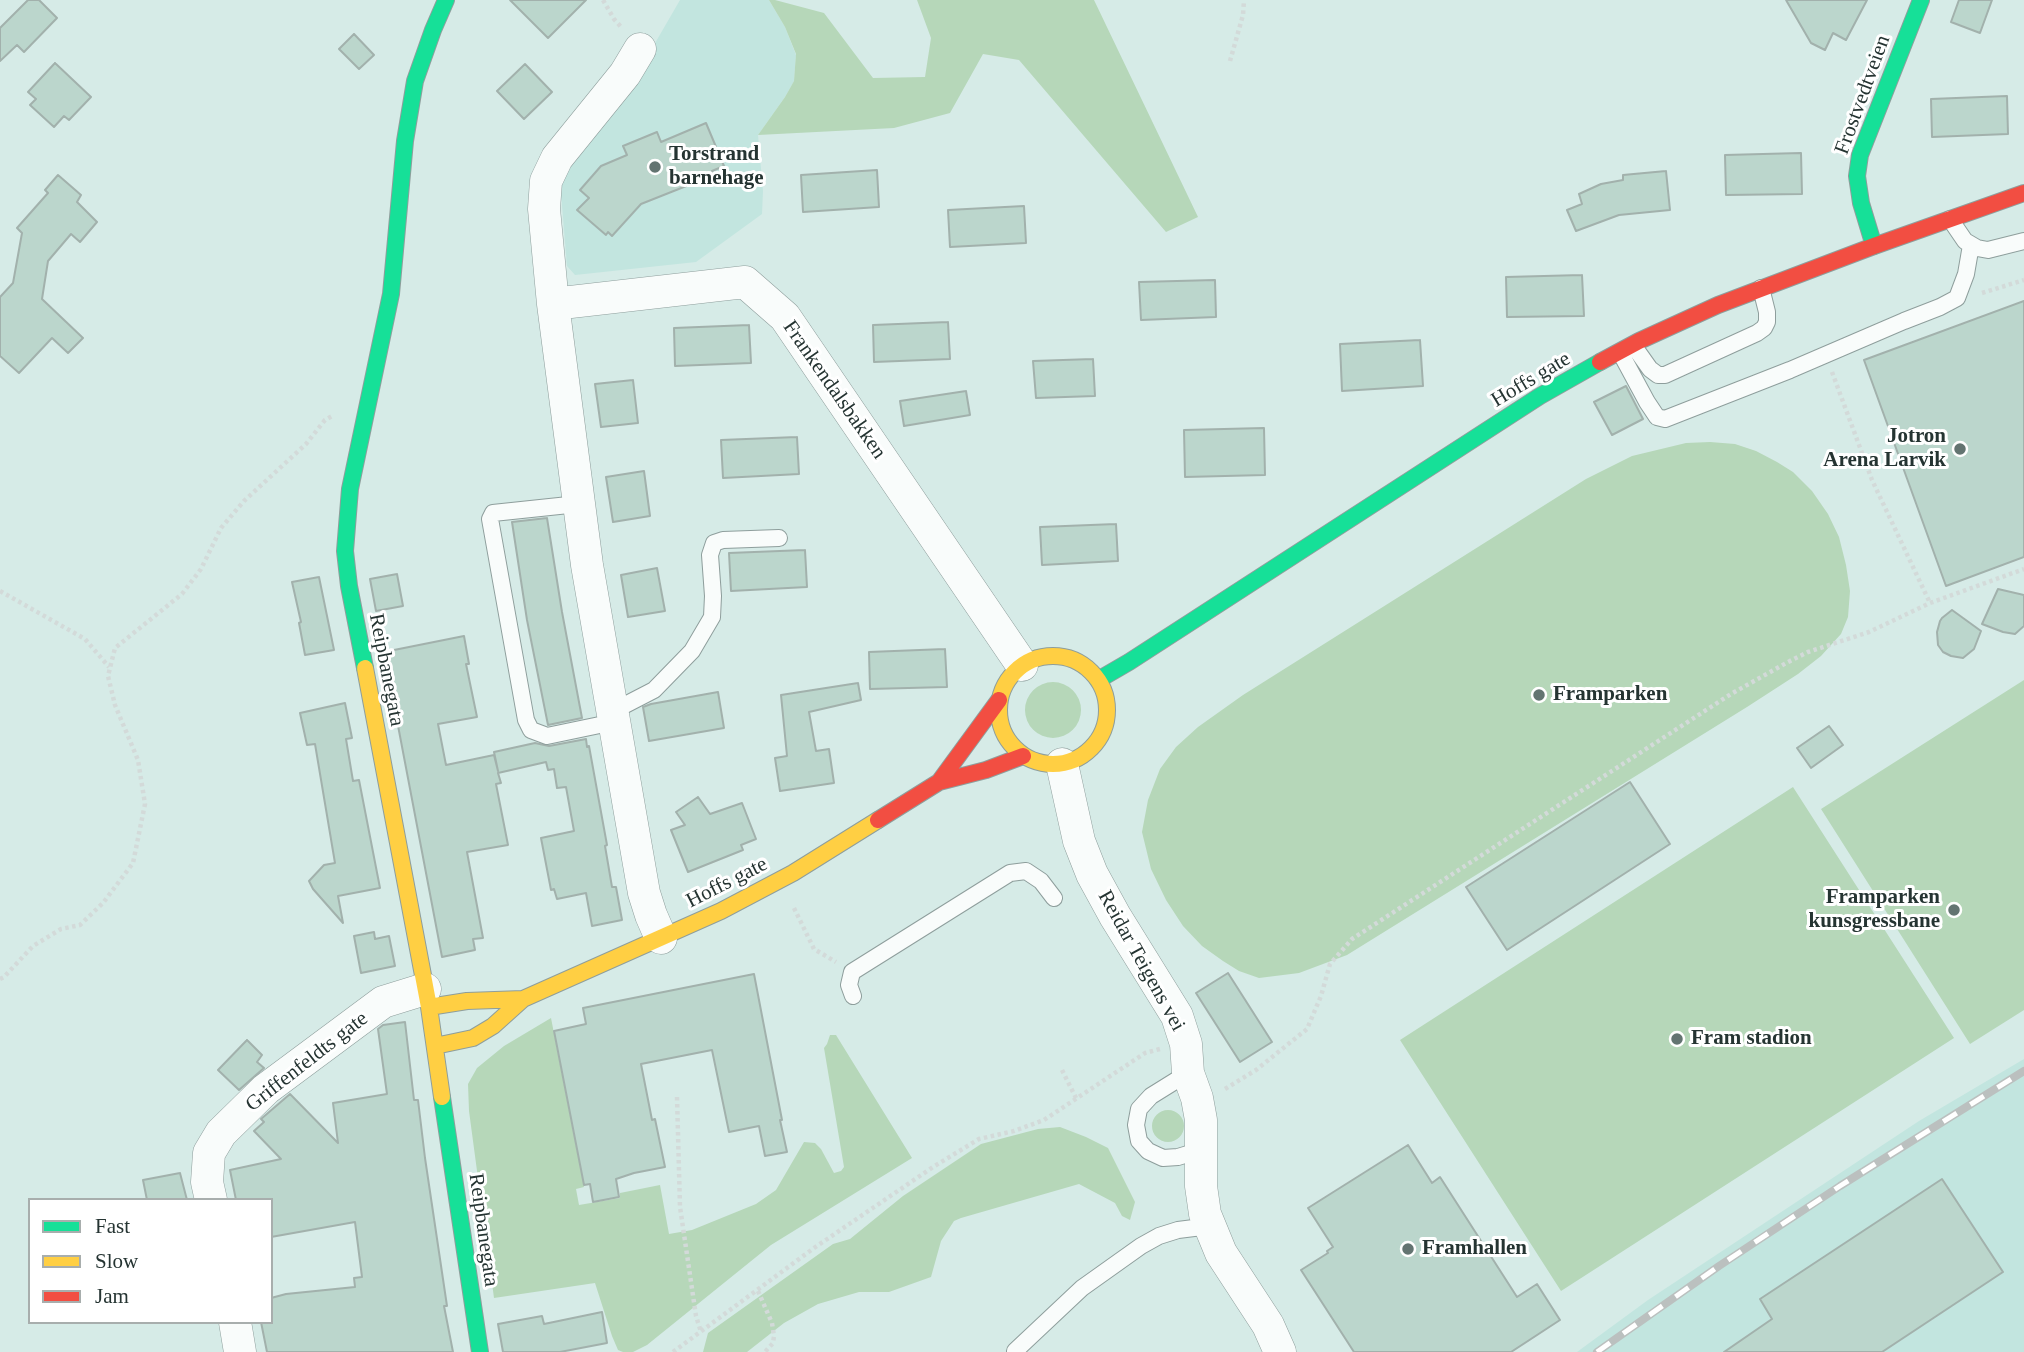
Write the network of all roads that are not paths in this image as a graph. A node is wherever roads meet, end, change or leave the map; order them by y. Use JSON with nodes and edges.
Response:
{"nodes":[{"id":1,"x":446,"y":0,"type":"edge"},
{"id":2,"x":1921,"y":0,"type":"edge"},
{"id":3,"x":640,"y":49,"type":"dead end"},
{"id":4,"x":2024,"y":194,"type":"edge"},
{"id":5,"x":1950,"y":219,"type":"junction"},
{"id":6,"x":2024,"y":241,"type":"edge"},
{"id":7,"x":1971,"y":245,"type":"junction"},
{"id":8,"x":1874,"y":246,"type":"junction"},
{"id":9,"x":1761,"y":288,"type":"junction"},
{"id":10,"x":553,"y":304,"type":"junction"},
{"id":11,"x":1626,"y":349,"type":"junction"},
{"id":12,"x":578,"y":504,"type":"junction"},
{"id":13,"x":779,"y":538,"type":"dead end"},
{"id":14,"x":1022,"y":665,"type":"junction"},
{"id":15,"x":1098,"y":680,"type":"junction"},
{"id":16,"x":999,"y":700,"type":"junction"},
{"id":17,"x":613,"y":715,"type":"junction"},
{"id":18,"x":1023,"y":756,"type":"junction"},
{"id":19,"x":1062,"y":764,"type":"junction"},
{"id":20,"x":939,"y":782,"type":"junction"},
{"id":21,"x":1054,"y":898,"type":"dead end"},
{"id":22,"x":661,"y":938,"type":"junction"},
{"id":23,"x":853,"y":996,"type":"dead end"},
{"id":24,"x":427,"y":998,"type":"junction"},
{"id":25,"x":523,"y":999,"type":"junction"},
{"id":26,"x":435,"y":1046,"type":"junction"},
{"id":27,"x":1188,"y":1073,"type":"junction"},
{"id":28,"x":1201,"y":1150,"type":"junction"},
{"id":29,"x":211,"y":1198,"type":"edge"},
{"id":30,"x":1210,"y":1226,"type":"junction"},
{"id":31,"x":235,"y":1324,"type":"edge"},
{"id":32,"x":1015,"y":1351,"type":"edge"},
{"id":33,"x":240,"y":1352,"type":"edge"},
{"id":34,"x":480,"y":1352,"type":"edge"},
{"id":35,"x":1280,"y":1352,"type":"edge"}],
"edges":[{"from":1,"to":24,"type":"main road","name":"Reipbanegata"},
{"from":2,"to":8,"type":"main road","name":"Frostvedtveien"},
{"from":3,"to":10,"type":"street"},
{"from":4,"to":5,"type":"main road","name":"Hoffs gate"},
{"from":5,"to":7,"type":"lane"},
{"from":5,"to":8,"type":"main road","name":"Hoffs gate"},
{"from":6,"to":7,"type":"lane"},
{"from":7,"to":11,"type":"lane"},
{"from":8,"to":9,"type":"main road","name":"Hoffs gate"},
{"from":9,"to":11,"type":"main road","name":"Hoffs gate"},
{"from":9,"to":11,"type":"lane"},
{"from":10,"to":12,"type":"street"},
{"from":10,"to":14,"type":"street","name":"Frankendalsbakken"},
{"from":11,"to":15,"type":"main road","name":"Hoffs gate"},
{"from":12,"to":17,"type":"street"},
{"from":12,"to":17,"type":"lane"},
{"from":13,"to":17,"type":"lane"},
{"from":14,"to":15,"type":"main road"},
{"from":14,"to":16,"type":"main road"},
{"from":15,"to":19,"type":"main road"},
{"from":16,"to":18,"type":"main road"},
{"from":16,"to":20,"type":"main road","name":"Hoffs gate"},
{"from":17,"to":22,"type":"street"},
{"from":18,"to":19,"type":"main road"},
{"from":18,"to":20,"type":"main road","name":"Hoffs gate"},
{"from":19,"to":27,"type":"street","name":"Reidar Teigens vei"},
{"from":20,"to":22,"type":"main road","name":"Hoffs gate"},
{"from":21,"to":23,"type":"lane"},
{"from":22,"to":25,"type":"main road","name":"Hoffs gate"},
{"from":24,"to":25,"type":"main road","name":"Hoffs gate"},
{"from":24,"to":26,"type":"main road","name":"Reipbanegata"},
{"from":24,"to":29,"type":"street","name":"Griffenfeldts gate"},
{"from":25,"to":26,"type":"main road","name":"Hoffs gate"},
{"from":26,"to":34,"type":"main road","name":"Reipbanegata"},
{"from":27,"to":28,"type":"street","name":"Reidar Teigens vei"},
{"from":27,"to":28,"type":"lane"},
{"from":28,"to":30,"type":"street","name":"Reidar Teigens vei"},
{"from":30,"to":32,"type":"lane"},
{"from":30,"to":35,"type":"street","name":"Reidar Teigens vei"},
{"from":31,"to":33,"type":"street"}]}
